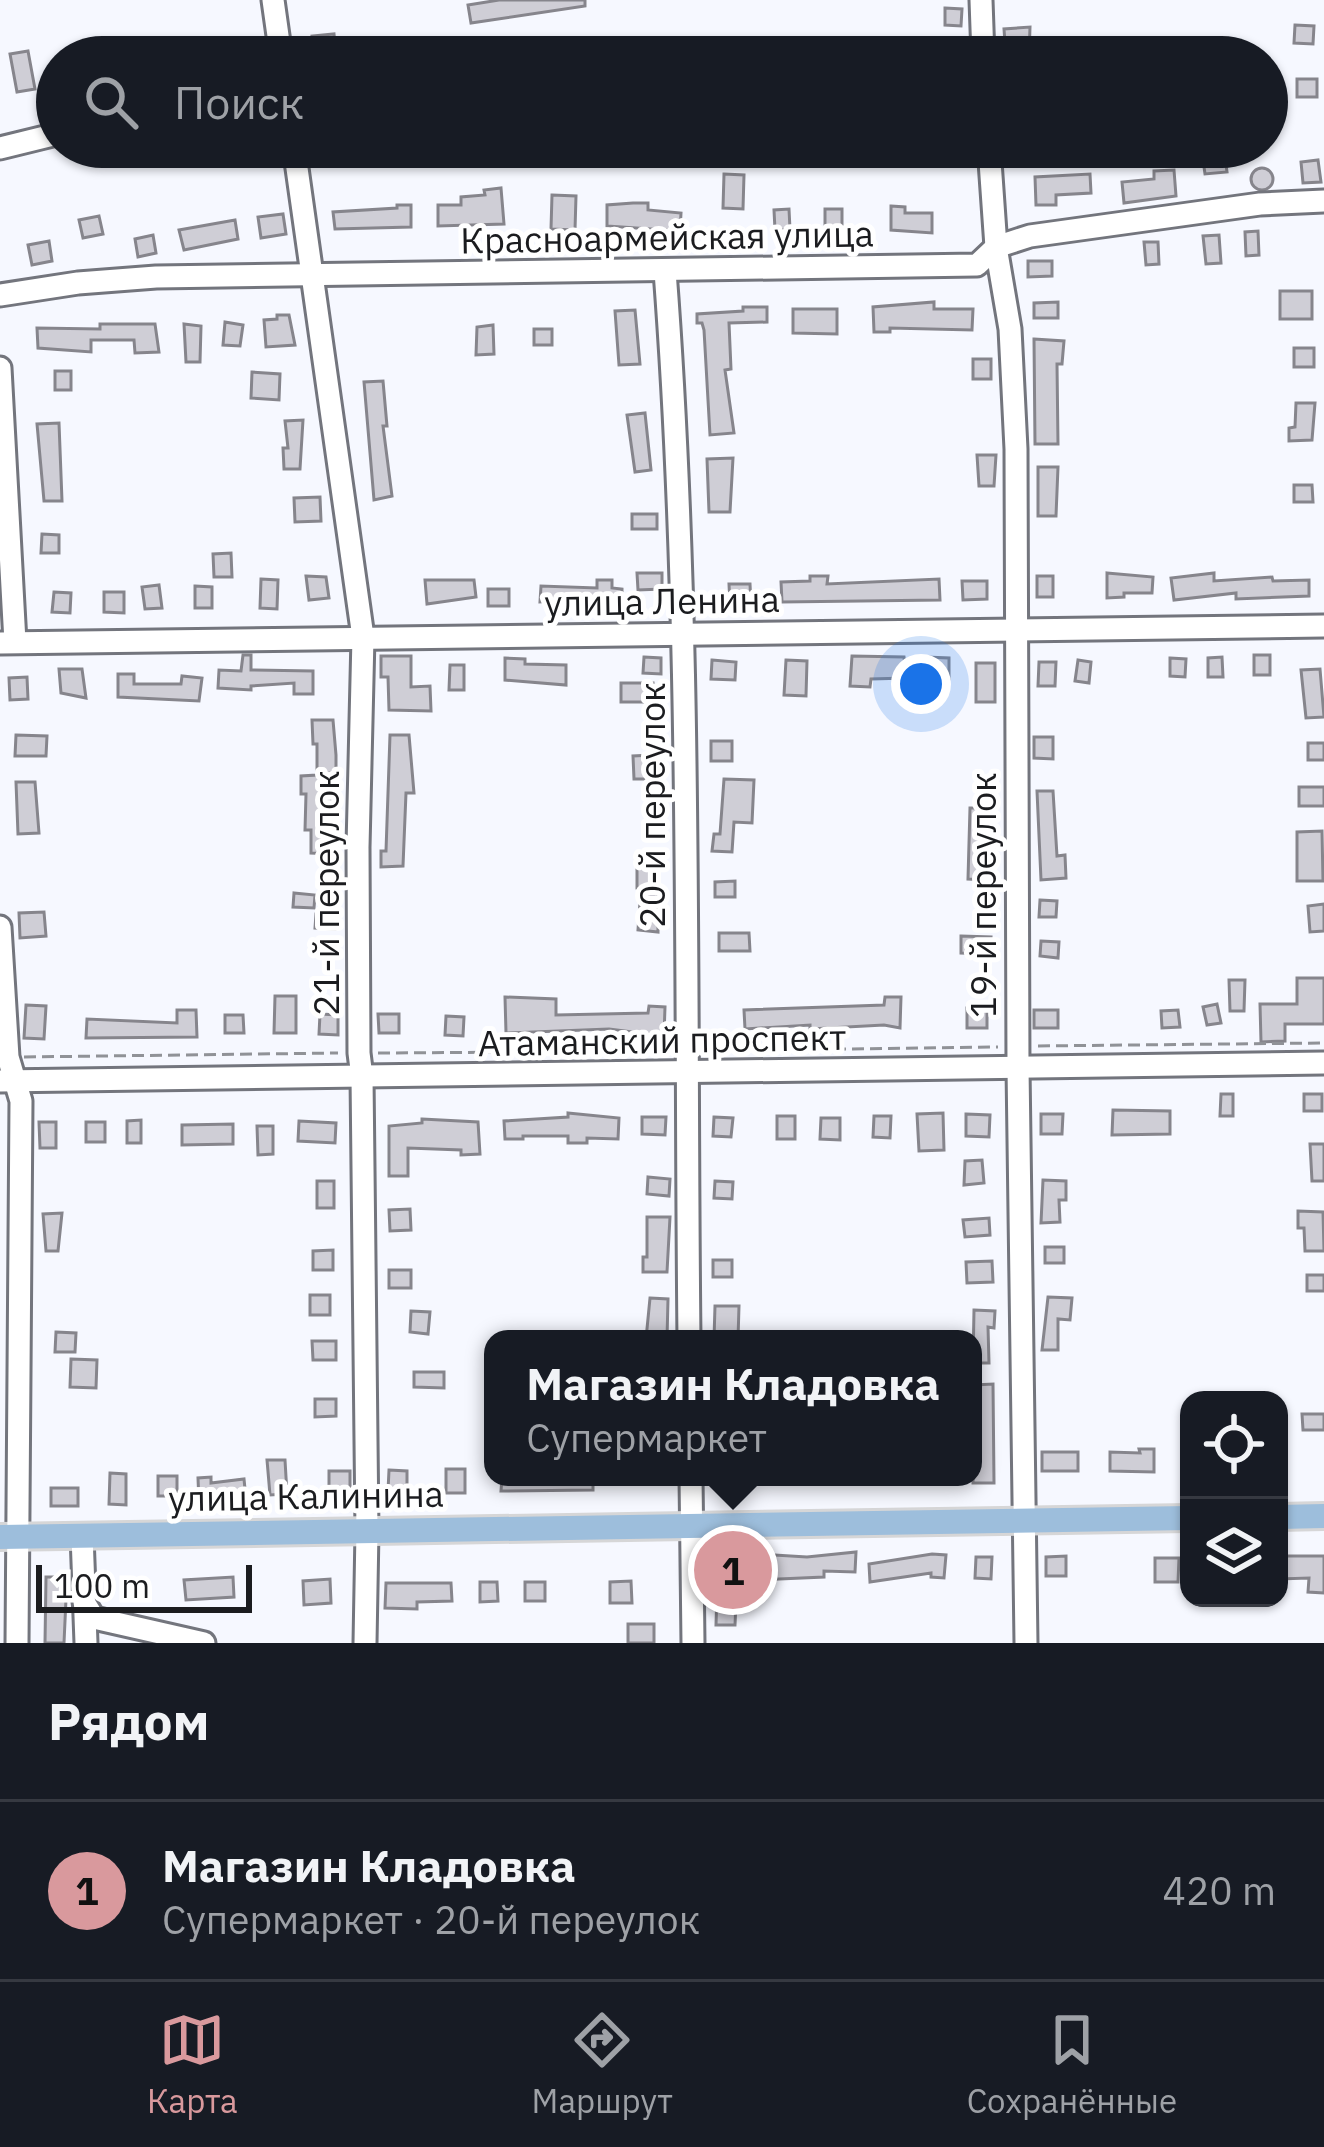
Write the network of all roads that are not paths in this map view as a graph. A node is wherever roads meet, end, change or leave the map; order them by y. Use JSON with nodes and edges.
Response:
{"nodes":[{"id":1,"x":276,"y":0,"type":"edge"},
{"id":2,"x":981,"y":0,"type":"edge"},
{"id":3,"x":279,"y":36,"type":"edge"},
{"id":4,"x":982,"y":36,"type":"edge"},
{"id":5,"x":36,"y":139,"type":"edge"},
{"id":6,"x":0,"y":148,"type":"edge"},
{"id":7,"x":297,"y":168,"type":"edge"},
{"id":8,"x":990,"y":168,"type":"edge"},
{"id":9,"x":1324,"y":201,"type":"edge"},
{"id":10,"x":996,"y":247,"type":"junction"},
{"id":11,"x":665,"y":271,"type":"junction"},
{"id":12,"x":313,"y":274,"type":"junction"},
{"id":13,"x":0,"y":295,"type":"edge"},
{"id":14,"x":0,"y":368,"type":"edge"},
{"id":15,"x":1324,"y":626,"type":"edge"},
{"id":16,"x":1014,"y":629,"type":"junction"},
{"id":17,"x":684,"y":634,"type":"junction"},
{"id":18,"x":363,"y":637,"type":"junction"},
{"id":19,"x":8,"y":643,"type":"edge"},
{"id":20,"x":0,"y":927,"type":"edge"},
{"id":21,"x":1018,"y":1057,"type":"junction"},
{"id":22,"x":686,"y":1062,"type":"junction"},
{"id":23,"x":1324,"y":1064,"type":"edge"},
{"id":24,"x":362,"y":1077,"type":"junction"},
{"id":25,"x":7,"y":1080,"type":"edge"},
{"id":26,"x":689,"y":1330,"type":"edge"},
{"id":27,"x":691,"y":1486,"type":"edge"},
{"id":28,"x":1324,"y":1516,"type":"edge"},
{"id":29,"x":1288,"y":1517,"type":"edge"},
{"id":30,"x":1180,"y":1518,"type":"edge"},
{"id":31,"x":1024,"y":1520,"type":"junction"},
{"id":32,"x":692,"y":1526,"type":"junction"},
{"id":33,"x":367,"y":1531,"type":"junction"},
{"id":34,"x":82,"y":1535,"type":"junction"},
{"id":35,"x":9,"y":1537,"type":"edge"},
{"id":36,"x":84,"y":1602,"type":"junction"},
{"id":37,"x":17,"y":1643,"type":"edge"},
{"id":38,"x":86,"y":1643,"type":"edge"},
{"id":39,"x":204,"y":1643,"type":"edge"},
{"id":40,"x":365,"y":1643,"type":"edge"},
{"id":41,"x":693,"y":1643,"type":"edge"},
{"id":42,"x":1026,"y":1643,"type":"edge"}],
"edges":[{"from":1,"to":3,"type":"street"},
{"from":2,"to":4,"type":"street"},
{"from":5,"to":6,"type":"street"},
{"from":7,"to":12,"type":"street","name":"21-й переулок"},
{"from":8,"to":10,"type":"street","name":"19-й переулок"},
{"from":9,"to":10,"type":"street","name":"Красноармейская улица"},
{"from":10,"to":11,"type":"street","name":"Красноармейская улица"},
{"from":10,"to":16,"type":"street","name":"19-й переулок"},
{"from":11,"to":12,"type":"street","name":"Красноармейская улица"},
{"from":11,"to":17,"type":"street","name":"20-й переулок"},
{"from":12,"to":13,"type":"street","name":"Красноармейская улица"},
{"from":12,"to":18,"type":"street","name":"21-й переулок"},
{"from":14,"to":19,"type":"street"},
{"from":15,"to":16,"type":"street","name":"улица Ленина"},
{"from":16,"to":17,"type":"street","name":"улица Ленина"},
{"from":16,"to":21,"type":"street","name":"19-й переулок"},
{"from":17,"to":18,"type":"street","name":"улица Ленина"},
{"from":17,"to":22,"type":"street","name":"20-й переулок"},
{"from":18,"to":19,"type":"street","name":"улица Ленина"},
{"from":18,"to":24,"type":"street","name":"21-й переулок"},
{"from":20,"to":25,"type":"street"},
{"from":21,"to":22,"type":"street","name":"Атаманский проспект"},
{"from":21,"to":23,"type":"street","name":"Атаманский проспект"},
{"from":21,"to":31,"type":"street","name":"19-й переулок"},
{"from":22,"to":24,"type":"street","name":"Атаманский проспект"},
{"from":22,"to":26,"type":"street","name":"20-й переулок"},
{"from":24,"to":25,"type":"street","name":"Атаманский проспект"},
{"from":24,"to":33,"type":"street","name":"21-й переулок"},
{"from":25,"to":35,"type":"street"},
{"from":27,"to":32,"type":"street"},
{"from":28,"to":29,"type":"main road"},
{"from":30,"to":31,"type":"main road","name":"улица Калинина"},
{"from":31,"to":32,"type":"main road","name":"улица Калинина"},
{"from":31,"to":42,"type":"street","name":"19-й переулок"},
{"from":32,"to":33,"type":"main road","name":"улица Калинина"},
{"from":32,"to":41,"type":"street"},
{"from":33,"to":34,"type":"main road","name":"улица Калинина"},
{"from":33,"to":40,"type":"street","name":"21-й переулок"},
{"from":34,"to":35,"type":"main road","name":"улица Калинина"},
{"from":34,"to":36,"type":"street"},
{"from":35,"to":37,"type":"street"},
{"from":36,"to":38,"type":"street"},
{"from":36,"to":39,"type":"street"}]}
